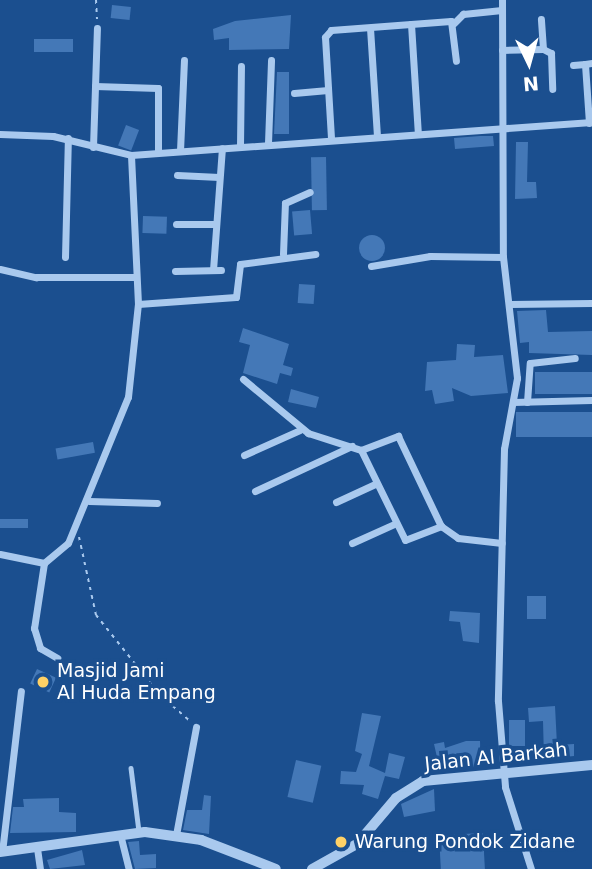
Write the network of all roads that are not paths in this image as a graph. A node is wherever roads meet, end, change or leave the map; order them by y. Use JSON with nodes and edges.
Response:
{"nodes":[{"id":1,"x":502,"y":0,"type":"edge"},
{"id":2,"x":502,"y":10,"type":"junction"},
{"id":3,"x":541,"y":19,"type":"dead end"},
{"id":4,"x":454,"y":23,"type":"junction"},
{"id":5,"x":411,"y":24,"type":"junction"},
{"id":6,"x":97,"y":27,"type":"road end"},
{"id":7,"x":370,"y":28,"type":"junction"},
{"id":8,"x":543,"y":49,"type":"junction"},
{"id":9,"x":502,"y":50,"type":"junction"},
{"id":10,"x":184,"y":60,"type":"dead end"},
{"id":11,"x":271,"y":60,"type":"dead end"},
{"id":12,"x":456,"y":61,"type":"dead end"},
{"id":13,"x":588,"y":63,"type":"edge"},
{"id":14,"x":573,"y":65,"type":"dead end"},
{"id":15,"x":241,"y":66,"type":"dead end"},
{"id":16,"x":95,"y":86,"type":"junction"},
{"id":17,"x":552,"y":89,"type":"dead end"},
{"id":18,"x":328,"y":90,"type":"junction"},
{"id":19,"x":294,"y":93,"type":"dead end"},
{"id":20,"x":590,"y":122,"type":"edge"},
{"id":21,"x":502,"y":127,"type":"junction"},
{"id":22,"x":418,"y":134,"type":"junction"},
{"id":23,"x":0,"y":135,"type":"edge"},
{"id":24,"x":377,"y":136,"type":"junction"},
{"id":25,"x":68,"y":138,"type":"junction"},
{"id":26,"x":331,"y":138,"type":"junction"},
{"id":27,"x":268,"y":143,"type":"junction"},
{"id":28,"x":240,"y":146,"type":"junction"},
{"id":29,"x":93,"y":148,"type":"junction"},
{"id":30,"x":222,"y":148,"type":"junction"},
{"id":31,"x":180,"y":150,"type":"junction"},
{"id":32,"x":158,"y":152,"type":"junction"},
{"id":33,"x":131,"y":155,"type":"junction"},
{"id":34,"x":177,"y":175,"type":"dead end"},
{"id":35,"x":219,"y":177,"type":"junction"},
{"id":36,"x":310,"y":192,"type":"dead end"},
{"id":37,"x":176,"y":224,"type":"dead end"},
{"id":38,"x":216,"y":224,"type":"junction"},
{"id":39,"x":283,"y":254,"type":"junction"},
{"id":40,"x":315,"y":254,"type":"dead end"},
{"id":41,"x":65,"y":257,"type":"dead end"},
{"id":42,"x":503,"y":257,"type":"junction"},
{"id":43,"x":371,"y":266,"type":"dead end"},
{"id":44,"x":0,"y":269,"type":"edge"},
{"id":45,"x":175,"y":271,"type":"dead end"},
{"id":46,"x":135,"y":277,"type":"junction"},
{"id":47,"x":592,"y":303,"type":"edge"},
{"id":48,"x":138,"y":304,"type":"junction"},
{"id":49,"x":510,"y":304,"type":"junction"},
{"id":50,"x":575,"y":358,"type":"dead end"},
{"id":51,"x":243,"y":379,"type":"dead end"},
{"id":52,"x":592,"y":400,"type":"edge"},
{"id":53,"x":513,"y":402,"type":"junction"},
{"id":54,"x":527,"y":402,"type":"junction"},
{"id":55,"x":300,"y":430,"type":"junction"},
{"id":56,"x":352,"y":446,"type":"junction"},
{"id":57,"x":361,"y":450,"type":"junction"},
{"id":58,"x":244,"y":456,"type":"dead end"},
{"id":59,"x":375,"y":484,"type":"junction"},
{"id":60,"x":255,"y":491,"type":"dead end"},
{"id":61,"x":89,"y":501,"type":"junction"},
{"id":62,"x":336,"y":502,"type":"dead end"},
{"id":63,"x":157,"y":503,"type":"dead end"},
{"id":64,"x":394,"y":524,"type":"junction"},
{"id":65,"x":442,"y":526,"type":"junction"},
{"id":66,"x":352,"y":542,"type":"dead end"},
{"id":67,"x":502,"y":543,"type":"junction"},
{"id":68,"x":0,"y":554,"type":"edge"},
{"id":69,"x":44,"y":563,"type":"junction"},
{"id":70,"x":57,"y":658,"type":"dead end"},
{"id":71,"x":21,"y":691,"type":"dead end"},
{"id":72,"x":196,"y":727,"type":"road end"},
{"id":73,"x":592,"y":765,"type":"edge"},
{"id":74,"x":131,"y":768,"type":"dead end"},
{"id":75,"x":503,"y":771,"type":"junction"},
{"id":76,"x":139,"y":832,"type":"junction"},
{"id":77,"x":120,"y":833,"type":"junction"},
{"id":78,"x":176,"y":835,"type":"junction"},
{"id":79,"x":37,"y":848,"type":"junction"},
{"id":80,"x":1,"y":852,"type":"edge"},
{"id":81,"x":40,"y":869,"type":"edge"},
{"id":82,"x":129,"y":869,"type":"edge"},
{"id":83,"x":276,"y":869,"type":"edge"},
{"id":84,"x":312,"y":869,"type":"edge"},
{"id":85,"x":531,"y":869,"type":"edge"}],
"edges":[{"from":1,"to":2,"type":"street"},
{"from":2,"to":4,"type":"street"},
{"from":2,"to":9,"type":"street"},
{"from":3,"to":8,"type":"street"},
{"from":4,"to":5,"type":"street"},
{"from":4,"to":12,"type":"street"},
{"from":5,"to":7,"type":"street"},
{"from":5,"to":22,"type":"street"},
{"from":6,"to":16,"type":"street"},
{"from":7,"to":18,"type":"street"},
{"from":7,"to":24,"type":"street"},
{"from":8,"to":9,"type":"street"},
{"from":8,"to":17,"type":"street"},
{"from":9,"to":21,"type":"street"},
{"from":10,"to":31,"type":"street"},
{"from":11,"to":27,"type":"street"},
{"from":13,"to":14,"type":"street"},
{"from":13,"to":20,"type":"street"},
{"from":15,"to":28,"type":"street"},
{"from":16,"to":29,"type":"street"},
{"from":16,"to":32,"type":"street"},
{"from":18,"to":19,"type":"street"},
{"from":18,"to":26,"type":"street"},
{"from":20,"to":21,"type":"street"},
{"from":21,"to":22,"type":"street"},
{"from":21,"to":42,"type":"street"},
{"from":22,"to":24,"type":"street"},
{"from":23,"to":25,"type":"street"},
{"from":24,"to":26,"type":"street"},
{"from":25,"to":29,"type":"street"},
{"from":25,"to":41,"type":"street"},
{"from":26,"to":27,"type":"street"},
{"from":27,"to":28,"type":"street"},
{"from":28,"to":30,"type":"street"},
{"from":29,"to":33,"type":"street"},
{"from":30,"to":31,"type":"street"},
{"from":30,"to":35,"type":"street"},
{"from":31,"to":32,"type":"street"},
{"from":32,"to":33,"type":"street"},
{"from":33,"to":46,"type":"street"},
{"from":34,"to":35,"type":"street"},
{"from":35,"to":38,"type":"street"},
{"from":36,"to":39,"type":"street"},
{"from":37,"to":38,"type":"street"},
{"from":38,"to":45,"type":"street"},
{"from":39,"to":40,"type":"street"},
{"from":39,"to":48,"type":"street"},
{"from":42,"to":43,"type":"street"},
{"from":42,"to":49,"type":"street"},
{"from":44,"to":46,"type":"street"},
{"from":46,"to":48,"type":"street"},
{"from":47,"to":49,"type":"street"},
{"from":48,"to":61,"type":"street"},
{"from":49,"to":53,"type":"street"},
{"from":50,"to":54,"type":"street"},
{"from":51,"to":55,"type":"street"},
{"from":52,"to":54,"type":"street"},
{"from":53,"to":54,"type":"street"},
{"from":53,"to":67,"type":"street"},
{"from":55,"to":56,"type":"street"},
{"from":55,"to":58,"type":"street"},
{"from":56,"to":57,"type":"street"},
{"from":56,"to":60,"type":"street"},
{"from":57,"to":59,"type":"street"},
{"from":57,"to":65,"type":"street"},
{"from":59,"to":62,"type":"street"},
{"from":59,"to":64,"type":"street"},
{"from":61,"to":63,"type":"street"},
{"from":61,"to":69,"type":"street"},
{"from":64,"to":65,"type":"street"},
{"from":64,"to":66,"type":"street"},
{"from":65,"to":67,"type":"street"},
{"from":67,"to":75,"type":"street"},
{"from":68,"to":69,"type":"street"},
{"from":69,"to":70,"type":"street"},
{"from":71,"to":80,"type":"street"},
{"from":72,"to":78,"type":"street"},
{"from":73,"to":75,"type":"street","name":"Jalan Al Barkah"},
{"from":74,"to":76,"type":"lane"},
{"from":75,"to":84,"type":"street","name":"Jalan Al Barkah"},
{"from":75,"to":85,"type":"street"},
{"from":76,"to":77,"type":"street"},
{"from":76,"to":78,"type":"street"},
{"from":77,"to":79,"type":"street"},
{"from":77,"to":82,"type":"street"},
{"from":78,"to":83,"type":"street"},
{"from":79,"to":80,"type":"street"},
{"from":79,"to":81,"type":"street"}]}
